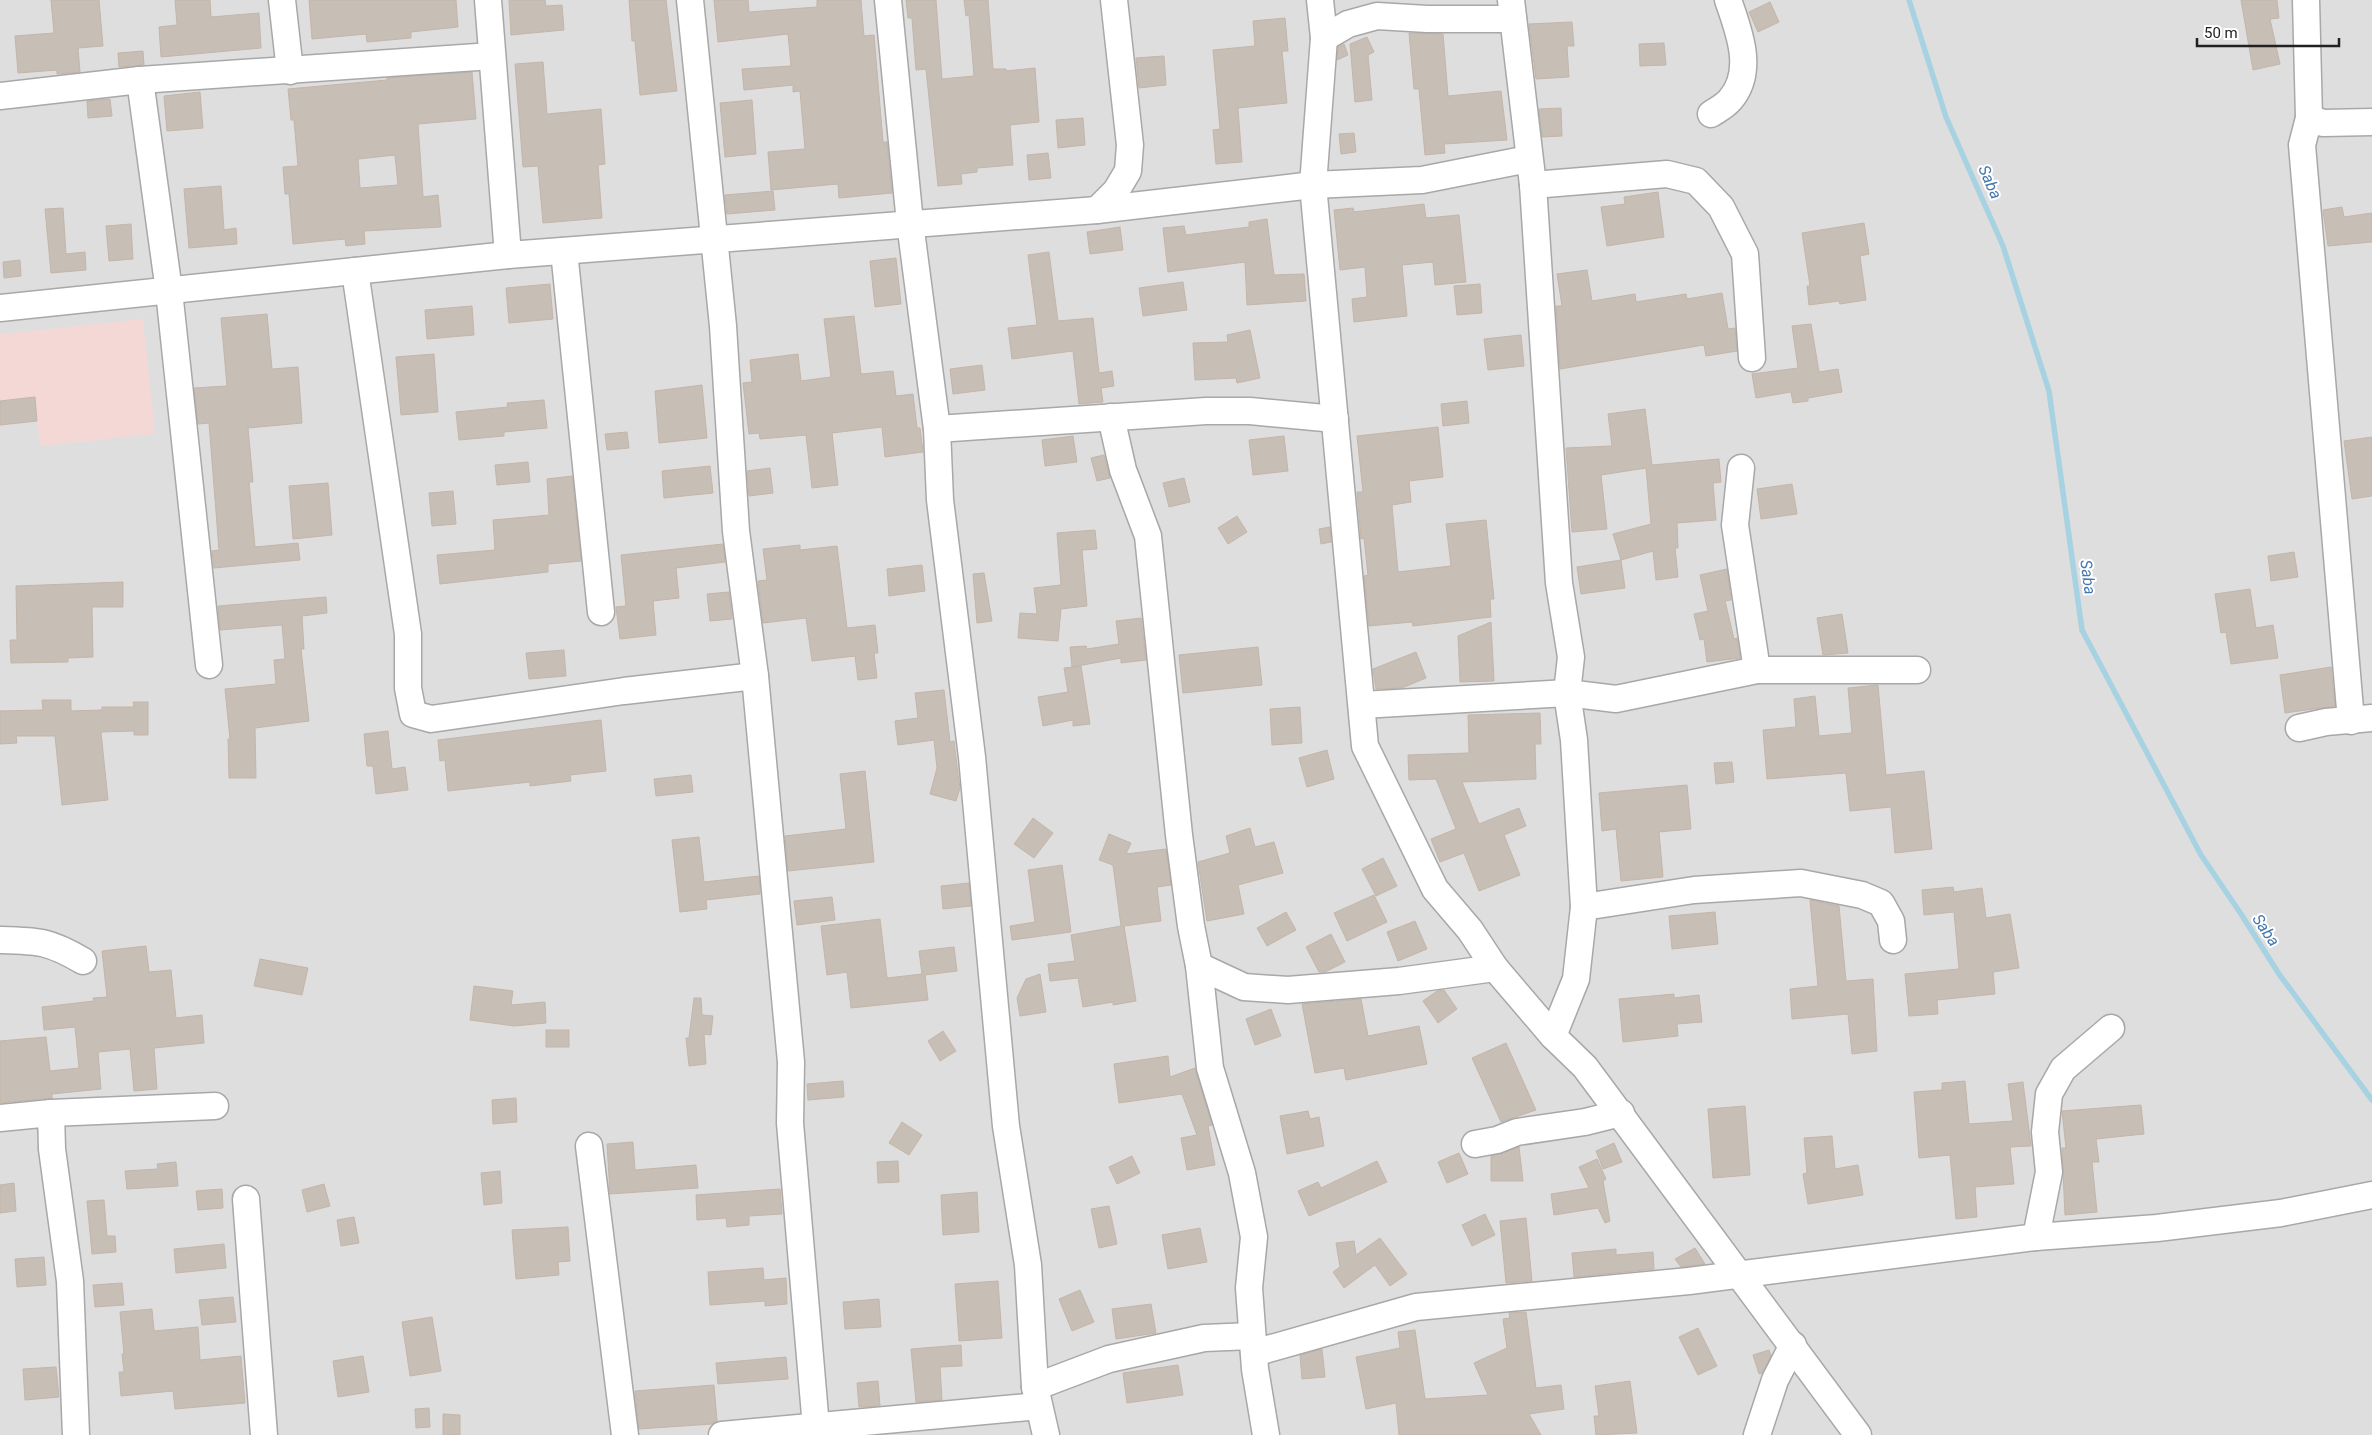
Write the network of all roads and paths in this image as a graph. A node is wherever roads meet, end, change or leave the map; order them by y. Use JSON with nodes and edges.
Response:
{"nodes":[{"id":1,"x":282,"y":0,"type":"edge"},
{"id":2,"x":488,"y":0,"type":"edge"},
{"id":3,"x":690,"y":0,"type":"edge"},
{"id":4,"x":888,"y":0,"type":"edge"},
{"id":5,"x":1114,"y":0,"type":"edge"},
{"id":6,"x":1320,"y":0,"type":"edge"},
{"id":7,"x":1728,"y":0,"type":"edge"},
{"id":8,"x":2306,"y":0,"type":"edge"},
{"id":9,"x":1512,"y":9,"type":"edge"},
{"id":10,"x":1324,"y":38,"type":"junction"},
{"id":11,"x":492,"y":56,"type":"junction"},
{"id":12,"x":290,"y":71,"type":"junction"},
{"id":13,"x":140,"y":80,"type":"junction"},
{"id":14,"x":0,"y":96,"type":"edge"},
{"id":15,"x":1711,"y":114,"type":"dead end"},
{"id":16,"x":2309,"y":118,"type":"junction"},
{"id":17,"x":2372,"y":122,"type":"edge"},
{"id":18,"x":1528,"y":159,"type":"junction"},
{"id":19,"x":1313,"y":185,"type":"junction"},
{"id":20,"x":1533,"y":185,"type":"junction"},
{"id":21,"x":1097,"y":210,"type":"junction"},
{"id":22,"x":910,"y":223,"type":"junction"},
{"id":23,"x":714,"y":239,"type":"junction"},
{"id":24,"x":564,"y":252,"type":"junction"},
{"id":25,"x":508,"y":255,"type":"junction"},
{"id":26,"x":355,"y":271,"type":"junction"},
{"id":27,"x":170,"y":291,"type":"junction"},
{"id":28,"x":0,"y":308,"type":"edge"},
{"id":29,"x":1752,"y":358,"type":"dead end"},
{"id":30,"x":1111,"y":417,"type":"junction"},
{"id":31,"x":1335,"y":419,"type":"junction"},
{"id":32,"x":937,"y":429,"type":"junction"},
{"id":33,"x":1741,"y":468,"type":"dead end"},
{"id":34,"x":601,"y":612,"type":"dead end"},
{"id":35,"x":209,"y":665,"type":"dead end"},
{"id":36,"x":1757,"y":670,"type":"junction"},
{"id":37,"x":1917,"y":670,"type":"dead end"},
{"id":38,"x":755,"y":676,"type":"junction"},
{"id":39,"x":1567,"y":693,"type":"junction"},
{"id":40,"x":1362,"y":705,"type":"junction"},
{"id":41,"x":2362,"y":719,"type":"edge"},
{"id":42,"x":2298,"y":728,"type":"dead end"},
{"id":43,"x":1584,"y":907,"type":"junction"},
{"id":44,"x":0,"y":940,"type":"edge"},
{"id":45,"x":1893,"y":940,"type":"dead end"},
{"id":46,"x":83,"y":961,"type":"dead end"},
{"id":47,"x":1199,"y":966,"type":"junction"},
{"id":48,"x":1495,"y":968,"type":"junction"},
{"id":49,"x":2111,"y":1028,"type":"dead end"},
{"id":50,"x":1553,"y":1036,"type":"junction"},
{"id":51,"x":215,"y":1106,"type":"dead end"},
{"id":52,"x":51,"y":1113,"type":"junction"},
{"id":53,"x":1621,"y":1113,"type":"junction"},
{"id":54,"x":0,"y":1118,"type":"edge"},
{"id":55,"x":1475,"y":1144,"type":"dead end"},
{"id":56,"x":590,"y":1146,"type":"dead end"},
{"id":57,"x":2372,"y":1195,"type":"edge"},
{"id":58,"x":246,"y":1199,"type":"dead end"},
{"id":59,"x":2036,"y":1237,"type":"junction"},
{"id":60,"x":1740,"y":1274,"type":"junction"},
{"id":61,"x":1253,"y":1345,"type":"junction"},
{"id":62,"x":1793,"y":1345,"type":"junction"},
{"id":63,"x":1037,"y":1397,"type":"junction"},
{"id":64,"x":816,"y":1427,"type":"junction"},
{"id":65,"x":76,"y":1435,"type":"edge"},
{"id":66,"x":264,"y":1435,"type":"edge"},
{"id":67,"x":625,"y":1435,"type":"edge"},
{"id":68,"x":722,"y":1435,"type":"edge"},
{"id":69,"x":1046,"y":1435,"type":"edge"},
{"id":70,"x":1266,"y":1435,"type":"edge"},
{"id":71,"x":1757,"y":1435,"type":"edge"},
{"id":72,"x":1858,"y":1435,"type":"edge"}],
"edges":[{"from":1,"to":12,"type":"street"},
{"from":2,"to":11,"type":"street"},
{"from":3,"to":23,"type":"street"},
{"from":4,"to":22,"type":"street"},
{"from":5,"to":21,"type":"street"},
{"from":6,"to":10,"type":"street"},
{"from":7,"to":15,"type":"street"},
{"from":8,"to":16,"type":"street"},
{"from":9,"to":10,"type":"street"},
{"from":9,"to":18,"type":"street"},
{"from":10,"to":19,"type":"street"},
{"from":11,"to":12,"type":"street"},
{"from":11,"to":25,"type":"street"},
{"from":12,"to":13,"type":"street"},
{"from":13,"to":14,"type":"street"},
{"from":13,"to":27,"type":"street"},
{"from":16,"to":17,"type":"street"},
{"from":16,"to":41,"type":"street"},
{"from":18,"to":19,"type":"street"},
{"from":18,"to":20,"type":"street"},
{"from":19,"to":21,"type":"street"},
{"from":19,"to":31,"type":"street"},
{"from":20,"to":29,"type":"street"},
{"from":20,"to":39,"type":"street"},
{"from":21,"to":22,"type":"street"},
{"from":22,"to":23,"type":"street"},
{"from":22,"to":32,"type":"street"},
{"from":23,"to":24,"type":"street"},
{"from":23,"to":38,"type":"street"},
{"from":24,"to":25,"type":"street"},
{"from":24,"to":34,"type":"street"},
{"from":25,"to":26,"type":"street"},
{"from":26,"to":27,"type":"street"},
{"from":26,"to":38,"type":"street"},
{"from":27,"to":28,"type":"street"},
{"from":27,"to":35,"type":"street"},
{"from":30,"to":31,"type":"street"},
{"from":30,"to":32,"type":"street"},
{"from":30,"to":47,"type":"street"},
{"from":31,"to":40,"type":"street"},
{"from":32,"to":63,"type":"street"},
{"from":33,"to":36,"type":"street"},
{"from":36,"to":37,"type":"street"},
{"from":36,"to":39,"type":"street"},
{"from":38,"to":64,"type":"street"},
{"from":39,"to":40,"type":"street"},
{"from":39,"to":43,"type":"street"},
{"from":40,"to":48,"type":"street"},
{"from":41,"to":42,"type":"street"},
{"from":43,"to":45,"type":"street"},
{"from":43,"to":50,"type":"street"},
{"from":44,"to":46,"type":"street"},
{"from":47,"to":48,"type":"street"},
{"from":47,"to":61,"type":"street"},
{"from":48,"to":50,"type":"street"},
{"from":49,"to":59,"type":"street"},
{"from":50,"to":53,"type":"street"},
{"from":51,"to":52,"type":"street"},
{"from":52,"to":54,"type":"street"},
{"from":52,"to":65,"type":"street"},
{"from":53,"to":55,"type":"street"},
{"from":53,"to":60,"type":"street"},
{"from":56,"to":67,"type":"street"},
{"from":57,"to":59,"type":"street"},
{"from":58,"to":66,"type":"street"},
{"from":59,"to":60,"type":"street"},
{"from":60,"to":61,"type":"street"},
{"from":60,"to":62,"type":"street"},
{"from":61,"to":63,"type":"street"},
{"from":61,"to":70,"type":"street"},
{"from":62,"to":71,"type":"street"},
{"from":62,"to":72,"type":"street"},
{"from":63,"to":64,"type":"street"},
{"from":63,"to":69,"type":"street"},
{"from":64,"to":68,"type":"street"}]}
